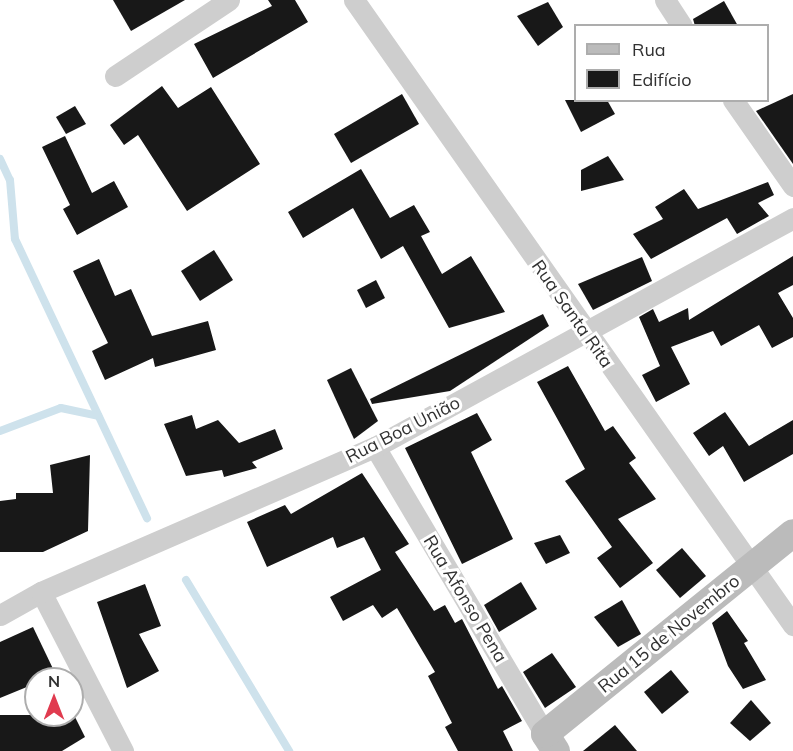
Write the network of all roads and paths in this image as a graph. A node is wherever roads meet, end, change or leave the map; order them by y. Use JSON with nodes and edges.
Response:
{"nodes":[{"id":1,"x":229,"y":0,"type":"edge"},
{"id":2,"x":354,"y":0,"type":"edge"},
{"id":3,"x":665,"y":0,"type":"edge"},
{"id":4,"x":681,"y":24,"type":"edge"},
{"id":5,"x":115,"y":76,"type":"dead end"},
{"id":6,"x":734,"y":102,"type":"edge"},
{"id":7,"x":793,"y":186,"type":"edge"},
{"id":8,"x":793,"y":218,"type":"edge"},
{"id":9,"x":585,"y":334,"type":"junction"},
{"id":10,"x":375,"y":447,"type":"junction"},
{"id":11,"x":793,"y":533,"type":"edge"},
{"id":12,"x":752,"y":568,"type":"junction"},
{"id":13,"x":41,"y":592,"type":"junction"},
{"id":14,"x":0,"y":615,"type":"edge"},
{"id":15,"x":793,"y":625,"type":"edge"},
{"id":16,"x":550,"y":743,"type":"edge"},
{"id":17,"x":123,"y":751,"type":"edge"}],
"edges":[{"from":1,"to":5,"type":"street"},
{"from":2,"to":9,"type":"street","name":"Rua Santa Rita"},
{"from":3,"to":4,"type":"street"},
{"from":6,"to":7,"type":"street"},
{"from":8,"to":9,"type":"street","name":"Rua Boa União"},
{"from":9,"to":10,"type":"street","name":"Rua Boa União"},
{"from":9,"to":12,"type":"street","name":"Rua Santa Rita"},
{"from":10,"to":13,"type":"street","name":"Rua Boa União"},
{"from":10,"to":16,"type":"street","name":"Rua Afonso Pena"},
{"from":11,"to":12,"type":"street","name":"Rua 15 de Novembro"},
{"from":12,"to":15,"type":"street","name":"Rua Santa Rita"},
{"from":12,"to":16,"type":"street","name":"Rua 15 de Novembro"},
{"from":13,"to":14,"type":"street","name":"Rua Boa União"},
{"from":13,"to":17,"type":"street"}]}
